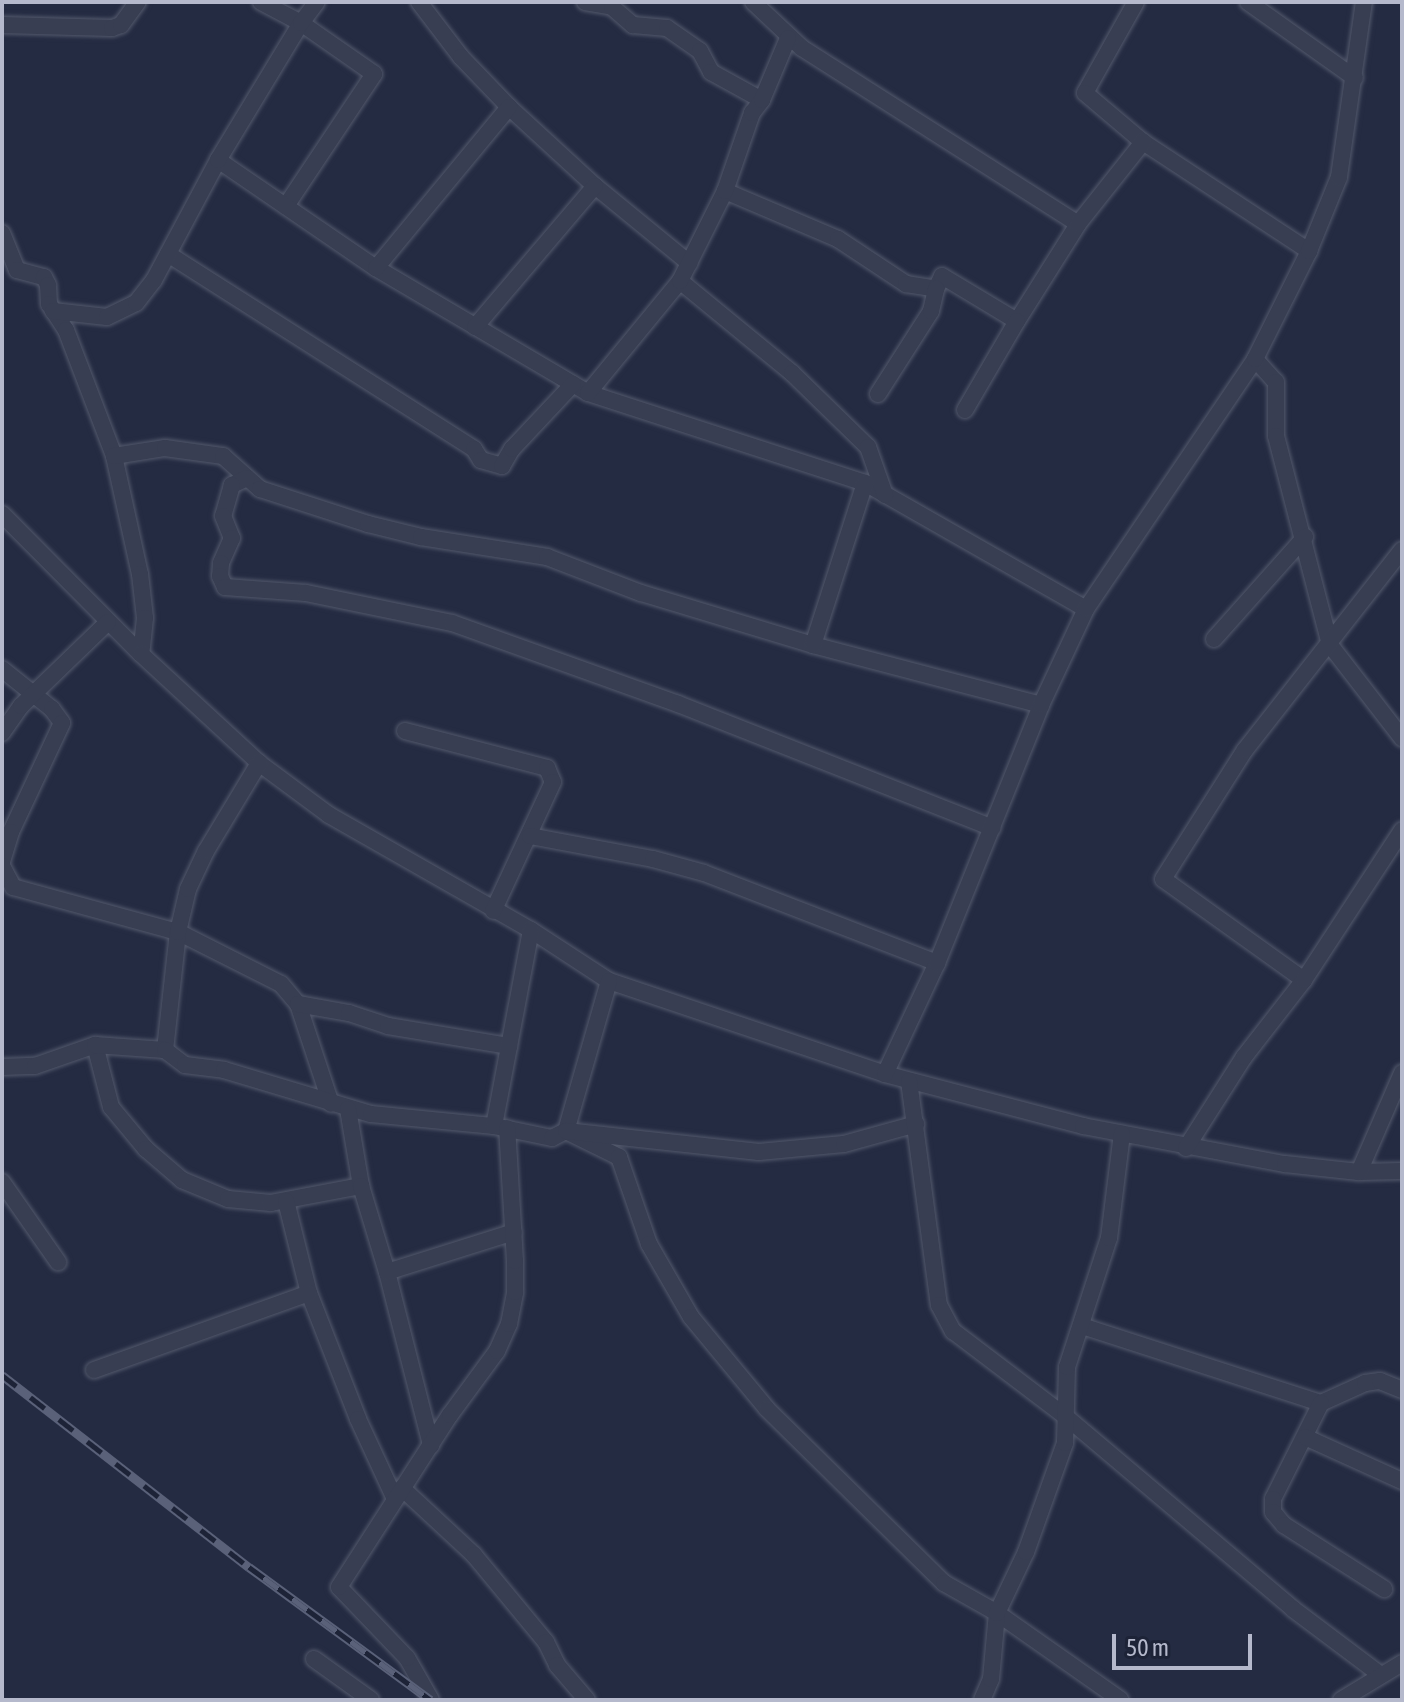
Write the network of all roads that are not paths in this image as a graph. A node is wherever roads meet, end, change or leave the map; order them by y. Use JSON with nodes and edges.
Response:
{"nodes":[{"id":1,"x":138,"y":2,"type":"edge"},
{"id":2,"x":261,"y":2,"type":"edge"},
{"id":3,"x":317,"y":2,"type":"edge"},
{"id":4,"x":419,"y":2,"type":"edge"},
{"id":5,"x":585,"y":2,"type":"edge"},
{"id":6,"x":753,"y":2,"type":"edge"},
{"id":7,"x":1136,"y":2,"type":"edge"},
{"id":8,"x":1248,"y":2,"type":"edge"},
{"id":9,"x":1364,"y":2,"type":"edge"},
{"id":10,"x":301,"y":23,"type":"junction"},
{"id":11,"x":2,"y":25,"type":"edge"},
{"id":12,"x":788,"y":38,"type":"junction"},
{"id":13,"x":1355,"y":78,"type":"junction"},
{"id":14,"x":762,"y":100,"type":"junction"},
{"id":15,"x":509,"y":107,"type":"junction"},
{"id":16,"x":1143,"y":142,"type":"junction"},
{"id":17,"x":218,"y":160,"type":"junction"},
{"id":18,"x":595,"y":186,"type":"junction"},
{"id":19,"x":725,"y":191,"type":"junction"},
{"id":20,"x":286,"y":206,"type":"junction"},
{"id":21,"x":1078,"y":224,"type":"junction"},
{"id":22,"x":3,"y":245,"type":"edge"},
{"id":23,"x":1309,"y":251,"type":"junction"},
{"id":24,"x":168,"y":254,"type":"junction"},
{"id":25,"x":689,"y":263,"type":"junction"},
{"id":26,"x":376,"y":268,"type":"junction"},
{"id":27,"x":680,"y":281,"type":"junction"},
{"id":28,"x":936,"y":289,"type":"junction"},
{"id":29,"x":53,"y":311,"type":"junction"},
{"id":30,"x":1017,"y":321,"type":"junction"},
{"id":31,"x":475,"y":327,"type":"junction"},
{"id":32,"x":1255,"y":359,"type":"junction"},
{"id":33,"x":573,"y":384,"type":"junction"},
{"id":34,"x":588,"y":393,"type":"junction"},
{"id":35,"x":878,"y":394,"type":"dead end"},
{"id":36,"x":965,"y":410,"type":"dead end"},
{"id":37,"x":114,"y":456,"type":"junction"},
{"id":38,"x":247,"y":478,"type":"junction"},
{"id":39,"x":865,"y":483,"type":"junction"},
{"id":40,"x":885,"y":495,"type":"junction"},
{"id":41,"x":2,"y":514,"type":"edge"},
{"id":42,"x":1305,"y":537,"type":"junction"},
{"id":43,"x":1402,"y":550,"type":"edge"},
{"id":44,"x":1086,"y":609,"type":"junction"},
{"id":45,"x":108,"y":622,"type":"junction"},
{"id":46,"x":1214,"y":639,"type":"dead end"},
{"id":47,"x":813,"y":645,"type":"junction"},
{"id":48,"x":1330,"y":645,"type":"junction"},
{"id":49,"x":141,"y":654,"type":"junction"},
{"id":50,"x":2,"y":669,"type":"edge"},
{"id":51,"x":34,"y":695,"type":"junction"},
{"id":52,"x":1041,"y":705,"type":"junction"},
{"id":53,"x":405,"y":731,"type":"dead end"},
{"id":54,"x":2,"y":733,"type":"edge"},
{"id":55,"x":1402,"y":738,"type":"edge"},
{"id":56,"x":259,"y":763,"type":"junction"},
{"id":57,"x":992,"y":828,"type":"junction"},
{"id":58,"x":1402,"y":830,"type":"edge"},
{"id":59,"x":530,"y":836,"type":"junction"},
{"id":60,"x":2,"y":864,"type":"edge"},
{"id":61,"x":493,"y":911,"type":"junction"},
{"id":62,"x":531,"y":930,"type":"junction"},
{"id":63,"x":178,"y":932,"type":"junction"},
{"id":64,"x":937,"y":963,"type":"junction"},
{"id":65,"x":1304,"y":980,"type":"junction"},
{"id":66,"x":609,"y":981,"type":"junction"},
{"id":67,"x":298,"y":1004,"type":"junction"},
{"id":68,"x":95,"y":1045,"type":"junction"},
{"id":69,"x":509,"y":1046,"type":"junction"},
{"id":70,"x":165,"y":1050,"type":"junction"},
{"id":71,"x":2,"y":1067,"type":"edge"},
{"id":72,"x":1402,"y":1073,"type":"edge"},
{"id":73,"x":885,"y":1074,"type":"junction"},
{"id":74,"x":909,"y":1081,"type":"junction"},
{"id":75,"x":331,"y":1104,"type":"junction"},
{"id":76,"x":348,"y":1109,"type":"junction"},
{"id":77,"x":916,"y":1124,"type":"junction"},
{"id":78,"x":501,"y":1127,"type":"junction"},
{"id":79,"x":566,"y":1131,"type":"junction"},
{"id":80,"x":1122,"y":1134,"type":"junction"},
{"id":81,"x":1186,"y":1148,"type":"junction"},
{"id":82,"x":1402,"y":1171,"type":"edge"},
{"id":83,"x":1359,"y":1172,"type":"junction"},
{"id":84,"x":2,"y":1182,"type":"edge"},
{"id":85,"x":361,"y":1186,"type":"junction"},
{"id":86,"x":286,"y":1201,"type":"junction"},
{"id":87,"x":514,"y":1232,"type":"junction"},
{"id":88,"x":58,"y":1262,"type":"dead end"},
{"id":89,"x":387,"y":1272,"type":"junction"},
{"id":90,"x":309,"y":1293,"type":"junction"},
{"id":91,"x":1082,"y":1326,"type":"junction"},
{"id":92,"x":94,"y":1370,"type":"dead end"},
{"id":93,"x":1402,"y":1390,"type":"edge"},
{"id":94,"x":1321,"y":1403,"type":"junction"},
{"id":95,"x":1065,"y":1416,"type":"junction"},
{"id":96,"x":1305,"y":1437,"type":"junction"},
{"id":97,"x":431,"y":1445,"type":"junction"},
{"id":98,"x":1402,"y":1481,"type":"edge"},
{"id":99,"x":399,"y":1494,"type":"junction"},
{"id":100,"x":1384,"y":1589,"type":"dead end"},
{"id":101,"x":997,"y":1613,"type":"junction"},
{"id":102,"x":314,"y":1659,"type":"dead end"},
{"id":103,"x":1402,"y":1663,"type":"edge"},
{"id":104,"x":1381,"y":1675,"type":"junction"},
{"id":105,"x":371,"y":1700,"type":"edge"},
{"id":106,"x":431,"y":1700,"type":"edge"},
{"id":107,"x":587,"y":1700,"type":"edge"},
{"id":108,"x":982,"y":1700,"type":"edge"},
{"id":109,"x":1121,"y":1700,"type":"edge"},
{"id":110,"x":1341,"y":1700,"type":"edge"}],
"edges":[{"from":1,"to":11,"type":"street"},
{"from":2,"to":10,"type":"street"},
{"from":3,"to":10,"type":"street"},
{"from":4,"to":15,"type":"street"},
{"from":5,"to":14,"type":"street"},
{"from":6,"to":12,"type":"street"},
{"from":7,"to":16,"type":"street"},
{"from":8,"to":13,"type":"street"},
{"from":9,"to":13,"type":"street"},
{"from":10,"to":17,"type":"street"},
{"from":10,"to":20,"type":"street"},
{"from":12,"to":14,"type":"street"},
{"from":12,"to":21,"type":"street"},
{"from":13,"to":23,"type":"street"},
{"from":14,"to":19,"type":"street"},
{"from":15,"to":18,"type":"street"},
{"from":15,"to":26,"type":"street"},
{"from":16,"to":21,"type":"street"},
{"from":16,"to":23,"type":"street"},
{"from":17,"to":20,"type":"street"},
{"from":17,"to":24,"type":"street"},
{"from":18,"to":25,"type":"street"},
{"from":18,"to":31,"type":"street"},
{"from":19,"to":25,"type":"street"},
{"from":19,"to":28,"type":"street"},
{"from":20,"to":26,"type":"street"},
{"from":21,"to":30,"type":"street"},
{"from":22,"to":29,"type":"street"},
{"from":23,"to":32,"type":"street"},
{"from":24,"to":29,"type":"street"},
{"from":24,"to":33,"type":"street"},
{"from":25,"to":27,"type":"street"},
{"from":26,"to":31,"type":"street"},
{"from":27,"to":34,"type":"street"},
{"from":27,"to":40,"type":"street"},
{"from":28,"to":30,"type":"street"},
{"from":28,"to":35,"type":"street"},
{"from":29,"to":37,"type":"street"},
{"from":30,"to":36,"type":"street"},
{"from":31,"to":33,"type":"street"},
{"from":32,"to":42,"type":"street"},
{"from":32,"to":44,"type":"street"},
{"from":33,"to":34,"type":"street"},
{"from":34,"to":39,"type":"street"},
{"from":37,"to":38,"type":"street"},
{"from":37,"to":49,"type":"street"},
{"from":38,"to":47,"type":"street"},
{"from":38,"to":57,"type":"street"},
{"from":39,"to":40,"type":"street"},
{"from":39,"to":47,"type":"street"},
{"from":40,"to":44,"type":"street"},
{"from":41,"to":45,"type":"street"},
{"from":42,"to":46,"type":"street"},
{"from":42,"to":48,"type":"street"},
{"from":43,"to":48,"type":"street"},
{"from":44,"to":52,"type":"street"},
{"from":45,"to":49,"type":"street"},
{"from":45,"to":51,"type":"street"},
{"from":47,"to":52,"type":"street"},
{"from":48,"to":55,"type":"street"},
{"from":48,"to":65,"type":"street"},
{"from":49,"to":56,"type":"street"},
{"from":50,"to":51,"type":"street"},
{"from":51,"to":54,"type":"street"},
{"from":51,"to":60,"type":"street"},
{"from":52,"to":57,"type":"street"},
{"from":53,"to":59,"type":"street"},
{"from":56,"to":61,"type":"street"},
{"from":56,"to":63,"type":"street"},
{"from":57,"to":64,"type":"street"},
{"from":58,"to":65,"type":"street"},
{"from":59,"to":61,"type":"street"},
{"from":59,"to":64,"type":"street"},
{"from":60,"to":63,"type":"street"},
{"from":61,"to":62,"type":"street"},
{"from":62,"to":66,"type":"street"},
{"from":62,"to":69,"type":"street"},
{"from":63,"to":67,"type":"street"},
{"from":63,"to":70,"type":"street"},
{"from":64,"to":73,"type":"street"},
{"from":65,"to":81,"type":"street"},
{"from":66,"to":73,"type":"street"},
{"from":66,"to":79,"type":"street"},
{"from":67,"to":69,"type":"street"},
{"from":67,"to":75,"type":"street"},
{"from":68,"to":70,"type":"street"},
{"from":68,"to":71,"type":"street"},
{"from":68,"to":86,"type":"street"},
{"from":69,"to":78,"type":"street"},
{"from":70,"to":75,"type":"street"},
{"from":72,"to":83,"type":"street"},
{"from":73,"to":74,"type":"street"},
{"from":74,"to":77,"type":"street"},
{"from":74,"to":80,"type":"street"},
{"from":75,"to":76,"type":"street"},
{"from":76,"to":78,"type":"street"},
{"from":76,"to":85,"type":"street"},
{"from":77,"to":79,"type":"street"},
{"from":77,"to":95,"type":"street"},
{"from":78,"to":79,"type":"street"},
{"from":78,"to":87,"type":"street"},
{"from":79,"to":101,"type":"street"},
{"from":80,"to":81,"type":"street"},
{"from":80,"to":91,"type":"street"},
{"from":81,"to":83,"type":"street"},
{"from":82,"to":83,"type":"street"},
{"from":84,"to":88,"type":"street"},
{"from":85,"to":86,"type":"street"},
{"from":85,"to":89,"type":"street"},
{"from":86,"to":90,"type":"street"},
{"from":87,"to":89,"type":"street"},
{"from":87,"to":97,"type":"street"},
{"from":89,"to":97,"type":"street"},
{"from":90,"to":92,"type":"street"},
{"from":90,"to":99,"type":"street"},
{"from":91,"to":94,"type":"street"},
{"from":91,"to":95,"type":"street"},
{"from":93,"to":94,"type":"street"},
{"from":94,"to":96,"type":"street"},
{"from":95,"to":101,"type":"street"},
{"from":95,"to":104,"type":"street"},
{"from":96,"to":98,"type":"street"},
{"from":96,"to":100,"type":"street"},
{"from":97,"to":99,"type":"street"},
{"from":99,"to":106,"type":"street"},
{"from":99,"to":107,"type":"street"},
{"from":101,"to":108,"type":"street"},
{"from":101,"to":109,"type":"street"},
{"from":102,"to":105,"type":"street"},
{"from":103,"to":104,"type":"street"},
{"from":104,"to":110,"type":"street"}]}
